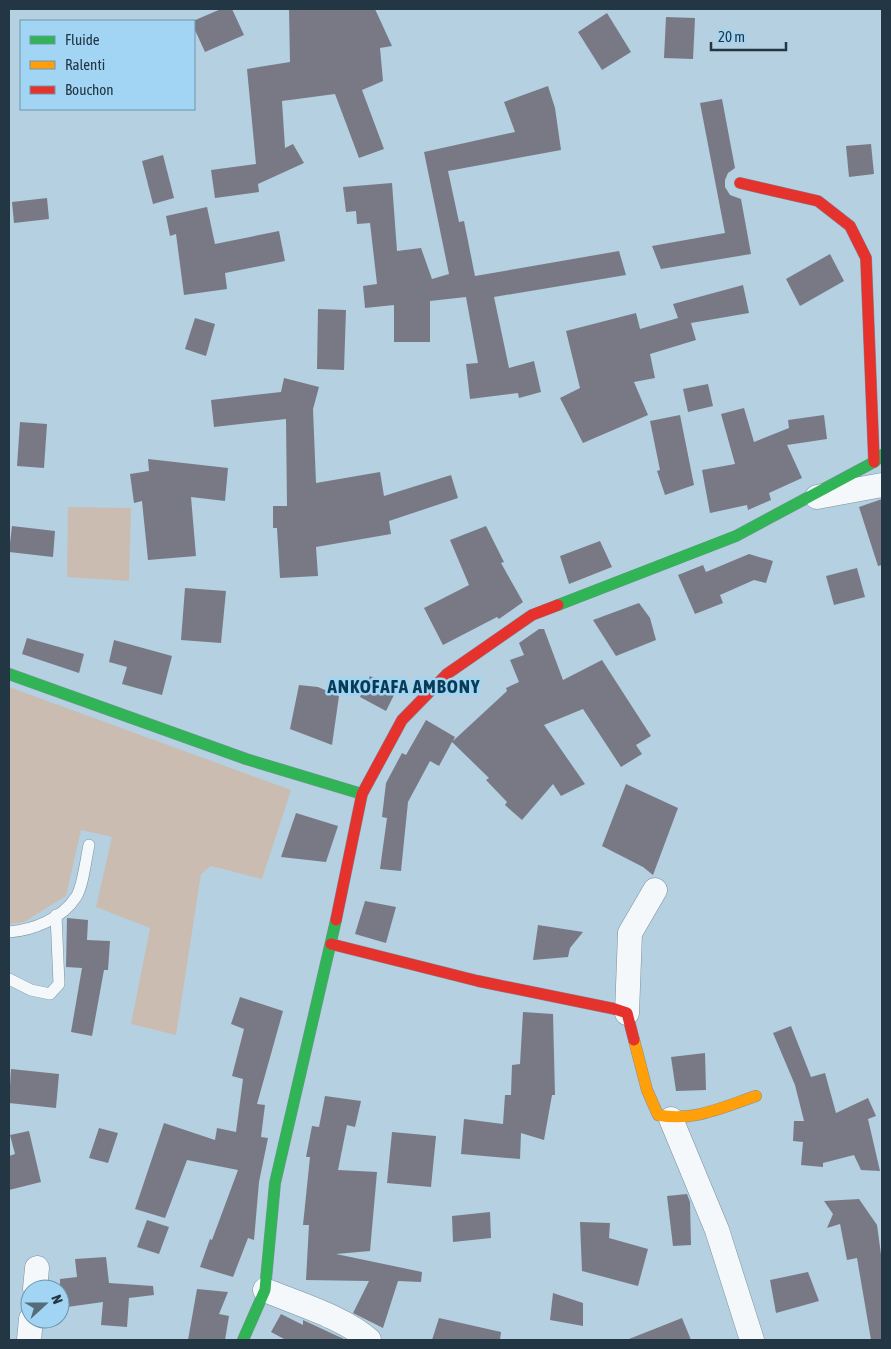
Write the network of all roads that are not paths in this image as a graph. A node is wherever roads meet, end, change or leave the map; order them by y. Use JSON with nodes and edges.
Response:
{"nodes":[{"id":1,"x":740,"y":183,"type":"dead end"},
{"id":2,"x":878,"y":459,"type":"edge"},
{"id":3,"x":882,"y":486,"type":"edge"},
{"id":4,"x":805,"y":499,"type":"junction"},
{"id":5,"x":9,"y":674,"type":"edge"},
{"id":6,"x":362,"y":794,"type":"junction"},
{"id":7,"x":89,"y":844,"type":"dead end"},
{"id":8,"x":655,"y":890,"type":"dead end"},
{"id":9,"x":56,"y":915,"type":"junction"},
{"id":10,"x":9,"y":932,"type":"edge"},
{"id":11,"x":331,"y":944,"type":"junction"},
{"id":12,"x":9,"y":979,"type":"edge"},
{"id":13,"x":627,"y":1012,"type":"junction"},
{"id":14,"x":756,"y":1096,"type":"dead end"},
{"id":15,"x":671,"y":1119,"type":"junction"},
{"id":16,"x":265,"y":1290,"type":"junction"},
{"id":17,"x":243,"y":1340,"type":"edge"},
{"id":18,"x":369,"y":1340,"type":"edge"},
{"id":19,"x":752,"y":1340,"type":"edge"}],
"edges":[{"from":1,"to":2,"type":"street"},
{"from":2,"to":4,"type":"street"},
{"from":3,"to":4,"type":"street"},
{"from":4,"to":6,"type":"street"},
{"from":5,"to":6,"type":"street"},
{"from":6,"to":11,"type":"street"},
{"from":7,"to":9,"type":"lane"},
{"from":8,"to":13,"type":"street"},
{"from":9,"to":10,"type":"lane"},
{"from":9,"to":12,"type":"lane"},
{"from":11,"to":13,"type":"street"},
{"from":11,"to":16,"type":"street"},
{"from":13,"to":15,"type":"street"},
{"from":14,"to":15,"type":"street"},
{"from":15,"to":19,"type":"street"},
{"from":16,"to":17,"type":"street"},
{"from":16,"to":18,"type":"street"}]}
